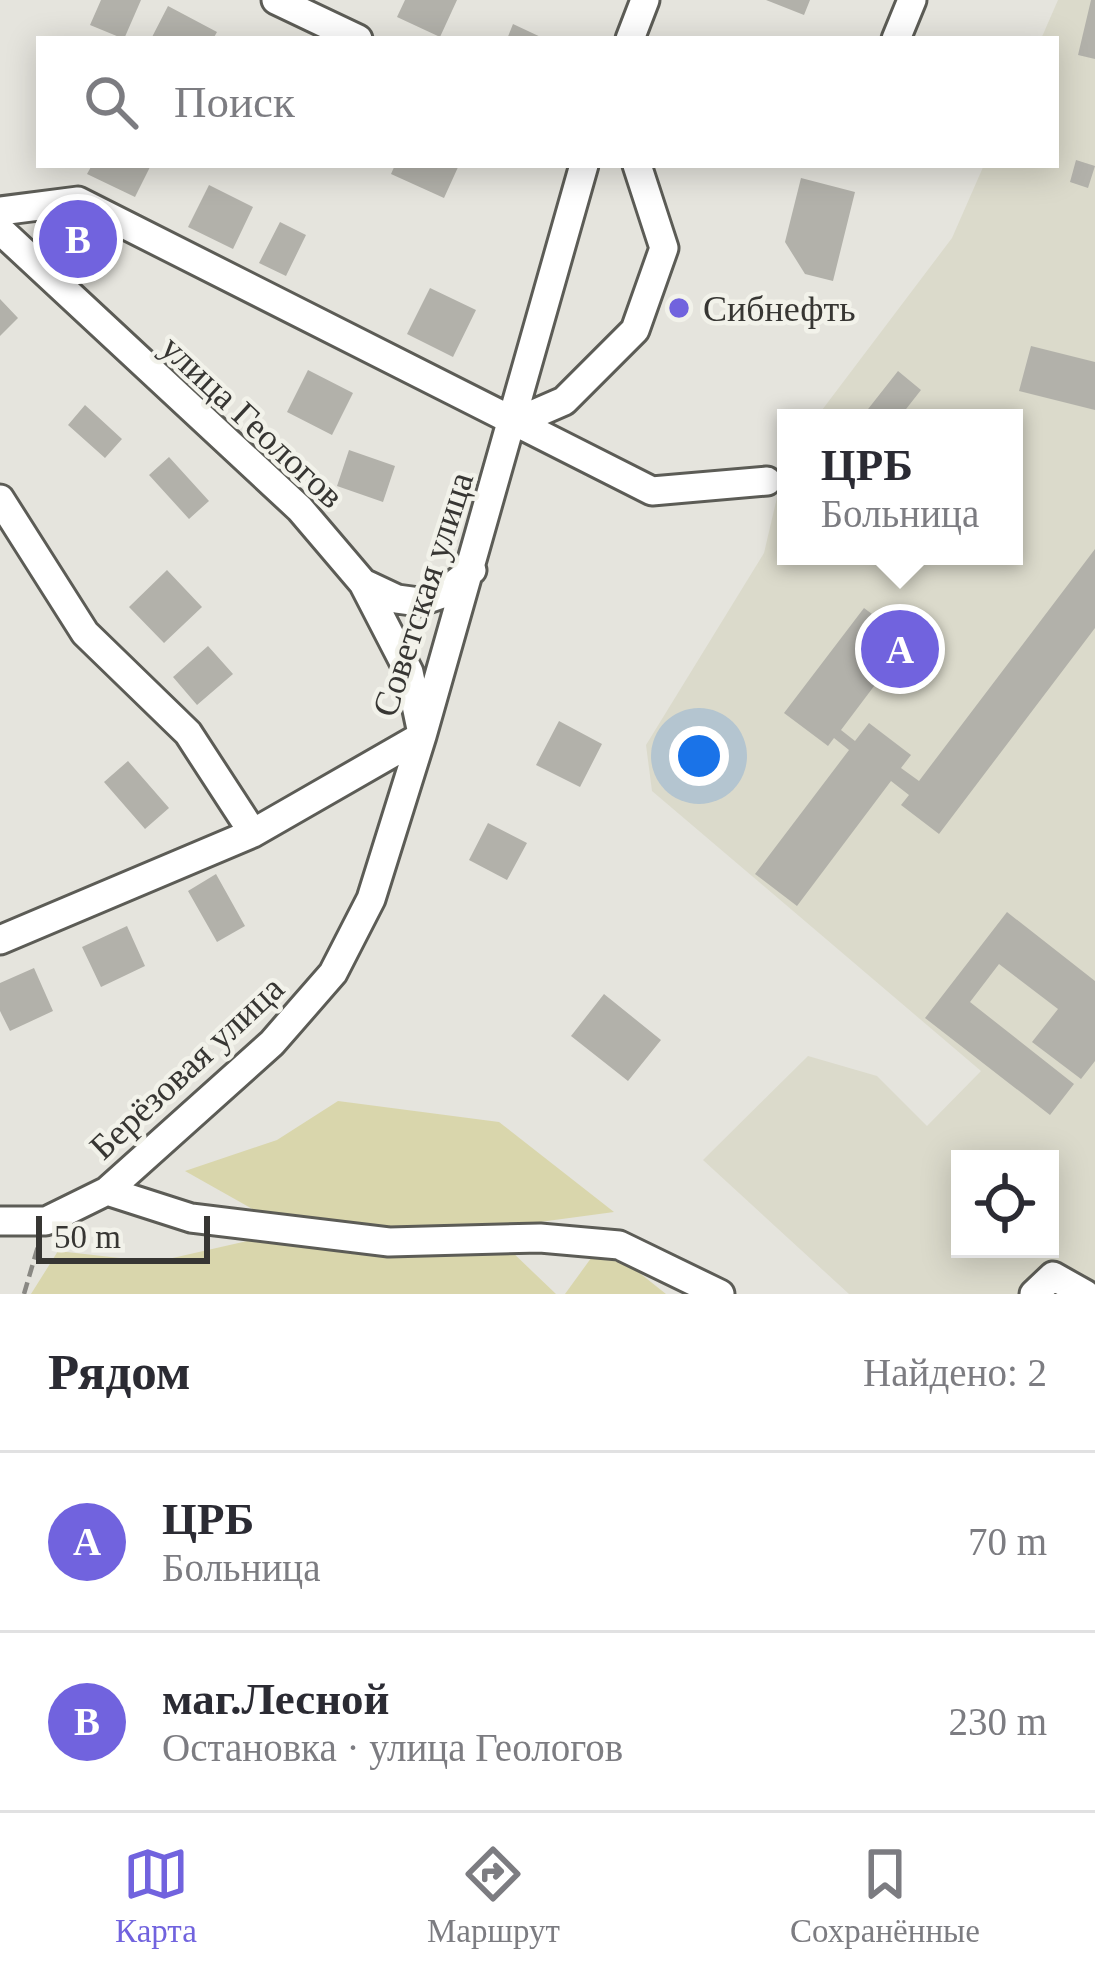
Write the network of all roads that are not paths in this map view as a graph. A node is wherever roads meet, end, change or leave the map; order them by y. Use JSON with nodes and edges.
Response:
{"nodes":[{"id":1,"x":276,"y":0,"type":"edge"},
{"id":2,"x":645,"y":0,"type":"edge"},
{"id":3,"x":913,"y":0,"type":"edge"},
{"id":4,"x":352,"y":36,"type":"edge"},
{"id":5,"x":631,"y":36,"type":"edge"},
{"id":6,"x":897,"y":36,"type":"edge"},
{"id":7,"x":583,"y":168,"type":"edge"},
{"id":8,"x":639,"y":168,"type":"edge"},
{"id":9,"x":0,"y":211,"type":"edge"},
{"id":10,"x":0,"y":230,"type":"edge"},
{"id":11,"x":511,"y":424,"type":"junction"},
{"id":12,"x":767,"y":481,"type":"dead end"},
{"id":13,"x":0,"y":499,"type":"edge"},
{"id":14,"x":472,"y":570,"type":"junction"},
{"id":15,"x":363,"y":583,"type":"junction"},
{"id":16,"x":422,"y":736,"type":"junction"},
{"id":17,"x":253,"y":833,"type":"junction"},
{"id":18,"x":0,"y":940,"type":"edge"},
{"id":19,"x":107,"y":1191,"type":"junction"},
{"id":20,"x":0,"y":1221,"type":"edge"},
{"id":21,"x":720,"y":1294,"type":"edge"},
{"id":22,"x":1034,"y":1294,"type":"edge"},
{"id":23,"x":1085,"y":1294,"type":"edge"}],
"edges":[{"from":1,"to":4,"type":"street"},
{"from":2,"to":5,"type":"street"},
{"from":3,"to":6,"type":"street"},
{"from":7,"to":11,"type":"street","name":"Советская улица"},
{"from":8,"to":11,"type":"street"},
{"from":9,"to":11,"type":"street"},
{"from":10,"to":15,"type":"street","name":"улица Геологов"},
{"from":11,"to":12,"type":"street"},
{"from":11,"to":14,"type":"street","name":"Советская улица"},
{"from":13,"to":17,"type":"street"},
{"from":14,"to":15,"type":"street"},
{"from":14,"to":16,"type":"street","name":"Советская улица"},
{"from":15,"to":16,"type":"street","name":"улица Геологов"},
{"from":16,"to":17,"type":"street","name":"Советская улица"},
{"from":16,"to":19,"type":"street","name":"Берёзовая улица"},
{"from":17,"to":18,"type":"street","name":"Советская улица"},
{"from":19,"to":20,"type":"street","name":"Берёзовая улица"},
{"from":19,"to":21,"type":"street"},
{"from":22,"to":23,"type":"street"}]}
